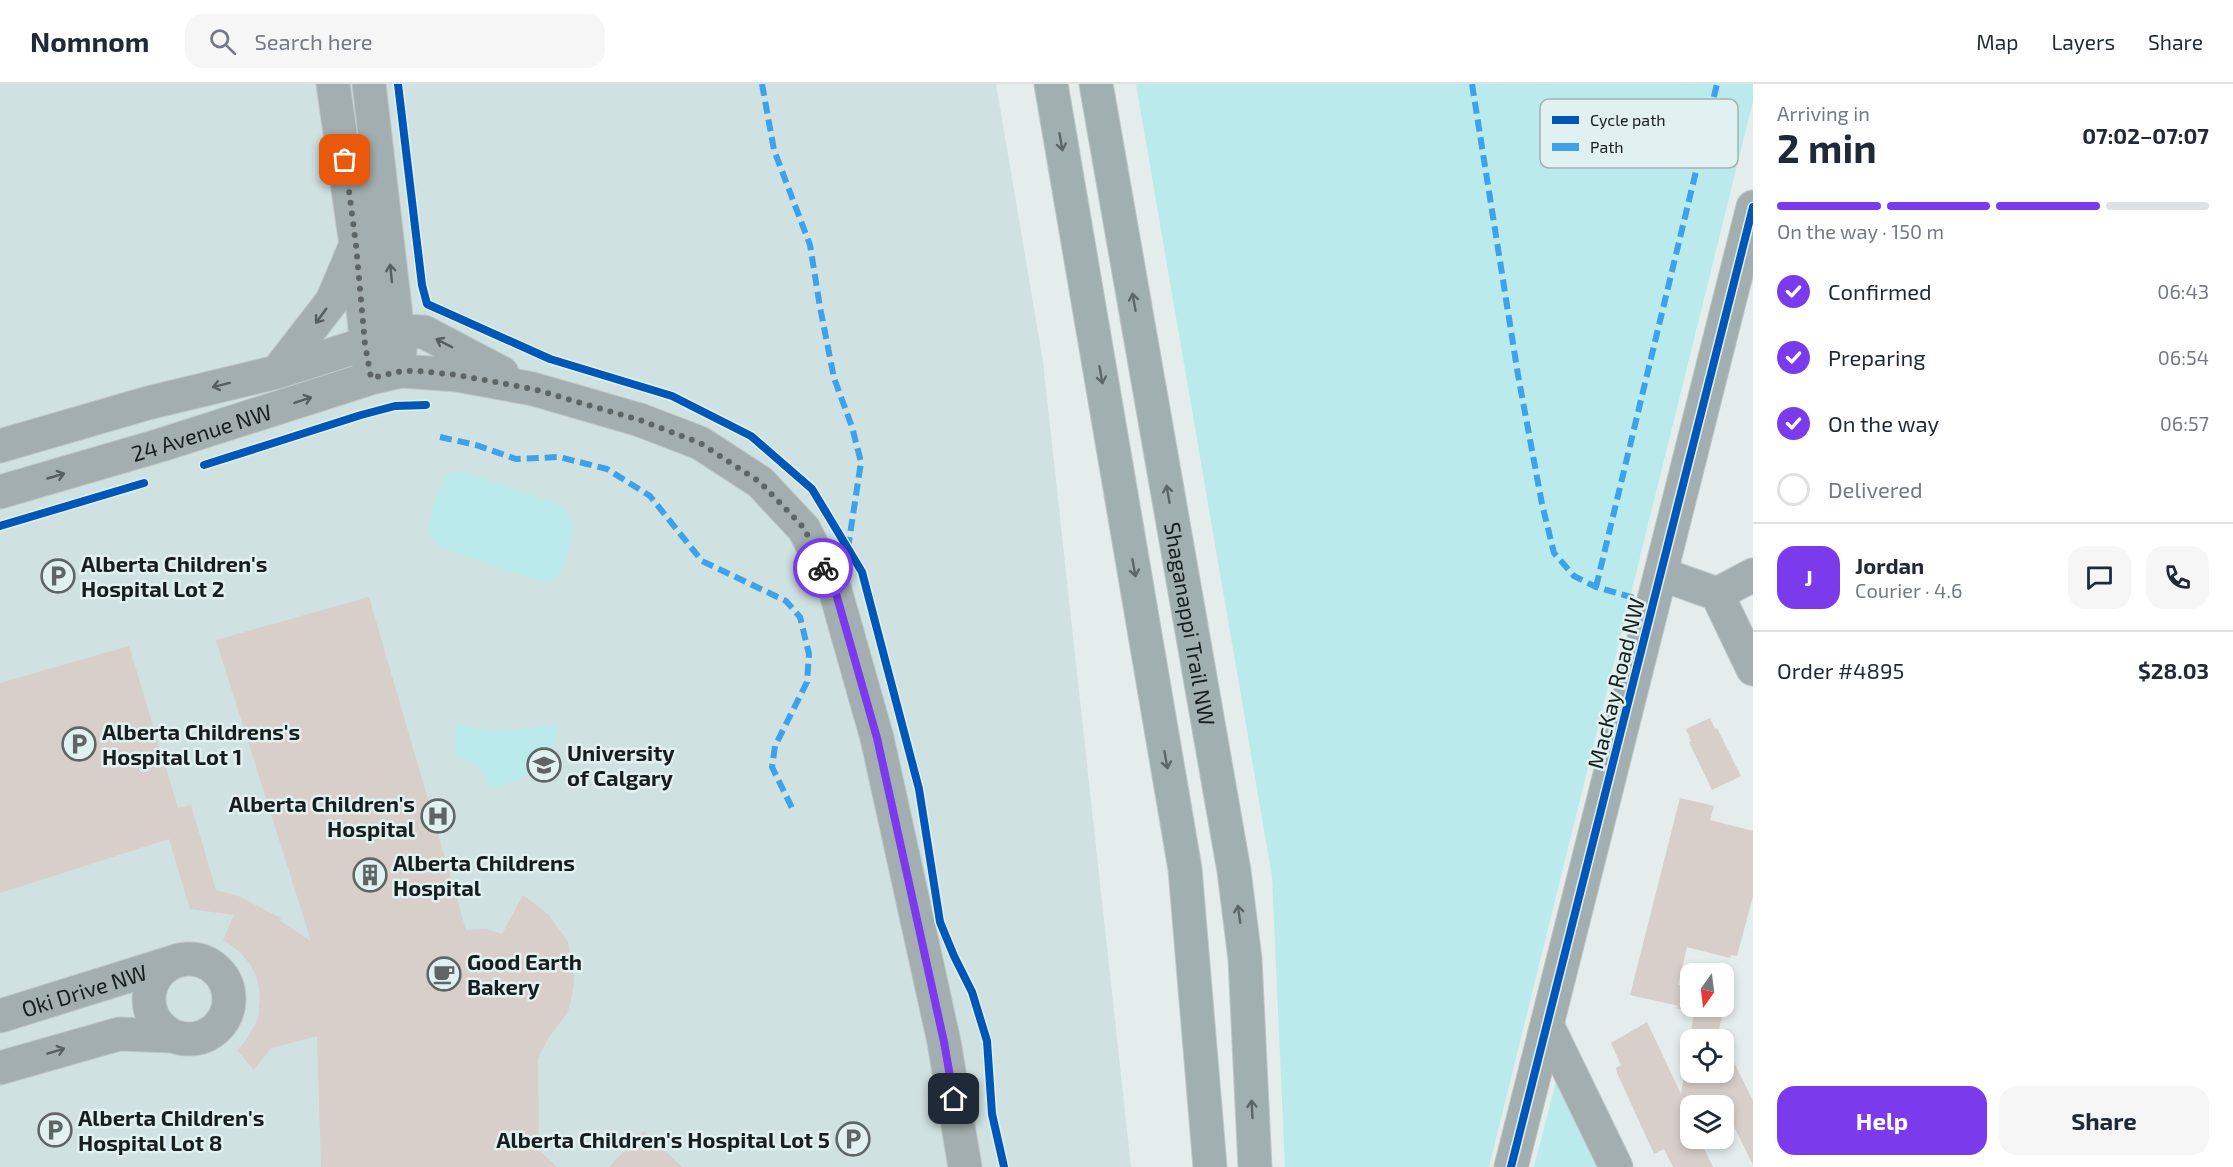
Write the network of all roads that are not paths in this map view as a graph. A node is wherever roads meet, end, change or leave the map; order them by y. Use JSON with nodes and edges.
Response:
{"nodes":[{"id":1,"x":333,"y":84,"type":"edge"},
{"id":2,"x":369,"y":84,"type":"edge"},
{"id":3,"x":1051,"y":84,"type":"edge"},
{"id":4,"x":1096,"y":84,"type":"edge"},
{"id":5,"x":1753,"y":207,"type":"edge"},
{"id":6,"x":356,"y":245,"type":"junction"},
{"id":7,"x":397,"y":331,"type":"junction"},
{"id":8,"x":365,"y":344,"type":"junction"},
{"id":9,"x":277,"y":372,"type":"junction"},
{"id":10,"x":386,"y":375,"type":"junction"},
{"id":11,"x":533,"y":389,"type":"junction"},
{"id":12,"x":0,"y":446,"type":"edge"},
{"id":13,"x":0,"y":492,"type":"edge"},
{"id":14,"x":1661,"y":574,"type":"junction"},
{"id":15,"x":1753,"y":575,"type":"edge"},
{"id":16,"x":1717,"y":594,"type":"junction"},
{"id":17,"x":1753,"y":669,"type":"edge"},
{"id":18,"x":170,"y":963,"type":"junction"},
{"id":19,"x":0,"y":1016,"type":"edge"},
{"id":20,"x":1547,"y":1025,"type":"junction"},
{"id":21,"x":172,"y":1036,"type":"junction"},
{"id":22,"x":0,"y":1068,"type":"edge"},
{"id":23,"x":965,"y":1167,"type":"edge"},
{"id":24,"x":1210,"y":1167,"type":"edge"},
{"id":25,"x":1255,"y":1167,"type":"edge"},
{"id":26,"x":1511,"y":1167,"type":"edge"},
{"id":27,"x":1616,"y":1167,"type":"edge"}],
"edges":[{"from":1,"to":6,"type":"street"},
{"from":7,"to":2,"type":"street","one_way":true},
{"from":3,"to":24,"type":"main road","name":"Shaganappi Trail NW","one_way":true},
{"from":25,"to":4,"type":"main road","name":"Shaganappi Trail NW","one_way":true},
{"from":5,"to":14,"type":"street","name":"MacKay Road NW"},
{"from":6,"to":8,"type":"street"},
{"from":6,"to":9,"type":"street","one_way":true},
{"from":7,"to":8,"type":"street","name":"24 Avenue NW"},
{"from":7,"to":10,"type":"street"},
{"from":11,"to":7,"type":"street","one_way":true},
{"from":8,"to":9,"type":"street","name":"24 Avenue NW"},
{"from":8,"to":10,"type":"street"},
{"from":9,"to":12,"type":"street","name":"24 Avenue NW","one_way":true},
{"from":10,"to":11,"type":"street"},
{"from":13,"to":10,"type":"street","name":"24 Avenue NW","one_way":true},
{"from":11,"to":23,"type":"street"},
{"from":14,"to":16,"type":"street"},
{"from":14,"to":20,"type":"street","name":"MacKay Road NW"},
{"from":15,"to":16,"type":"street"},
{"from":16,"to":17,"type":"street"},
{"from":18,"to":19,"type":"street","name":"Oki Drive NW"},
{"from":18,"to":21,"type":"street"},
{"from":18,"to":21,"type":"street"},
{"from":20,"to":26,"type":"street","name":"MacKay Road NW"},
{"from":20,"to":27,"type":"street"},
{"from":22,"to":21,"type":"street","one_way":true}]}
